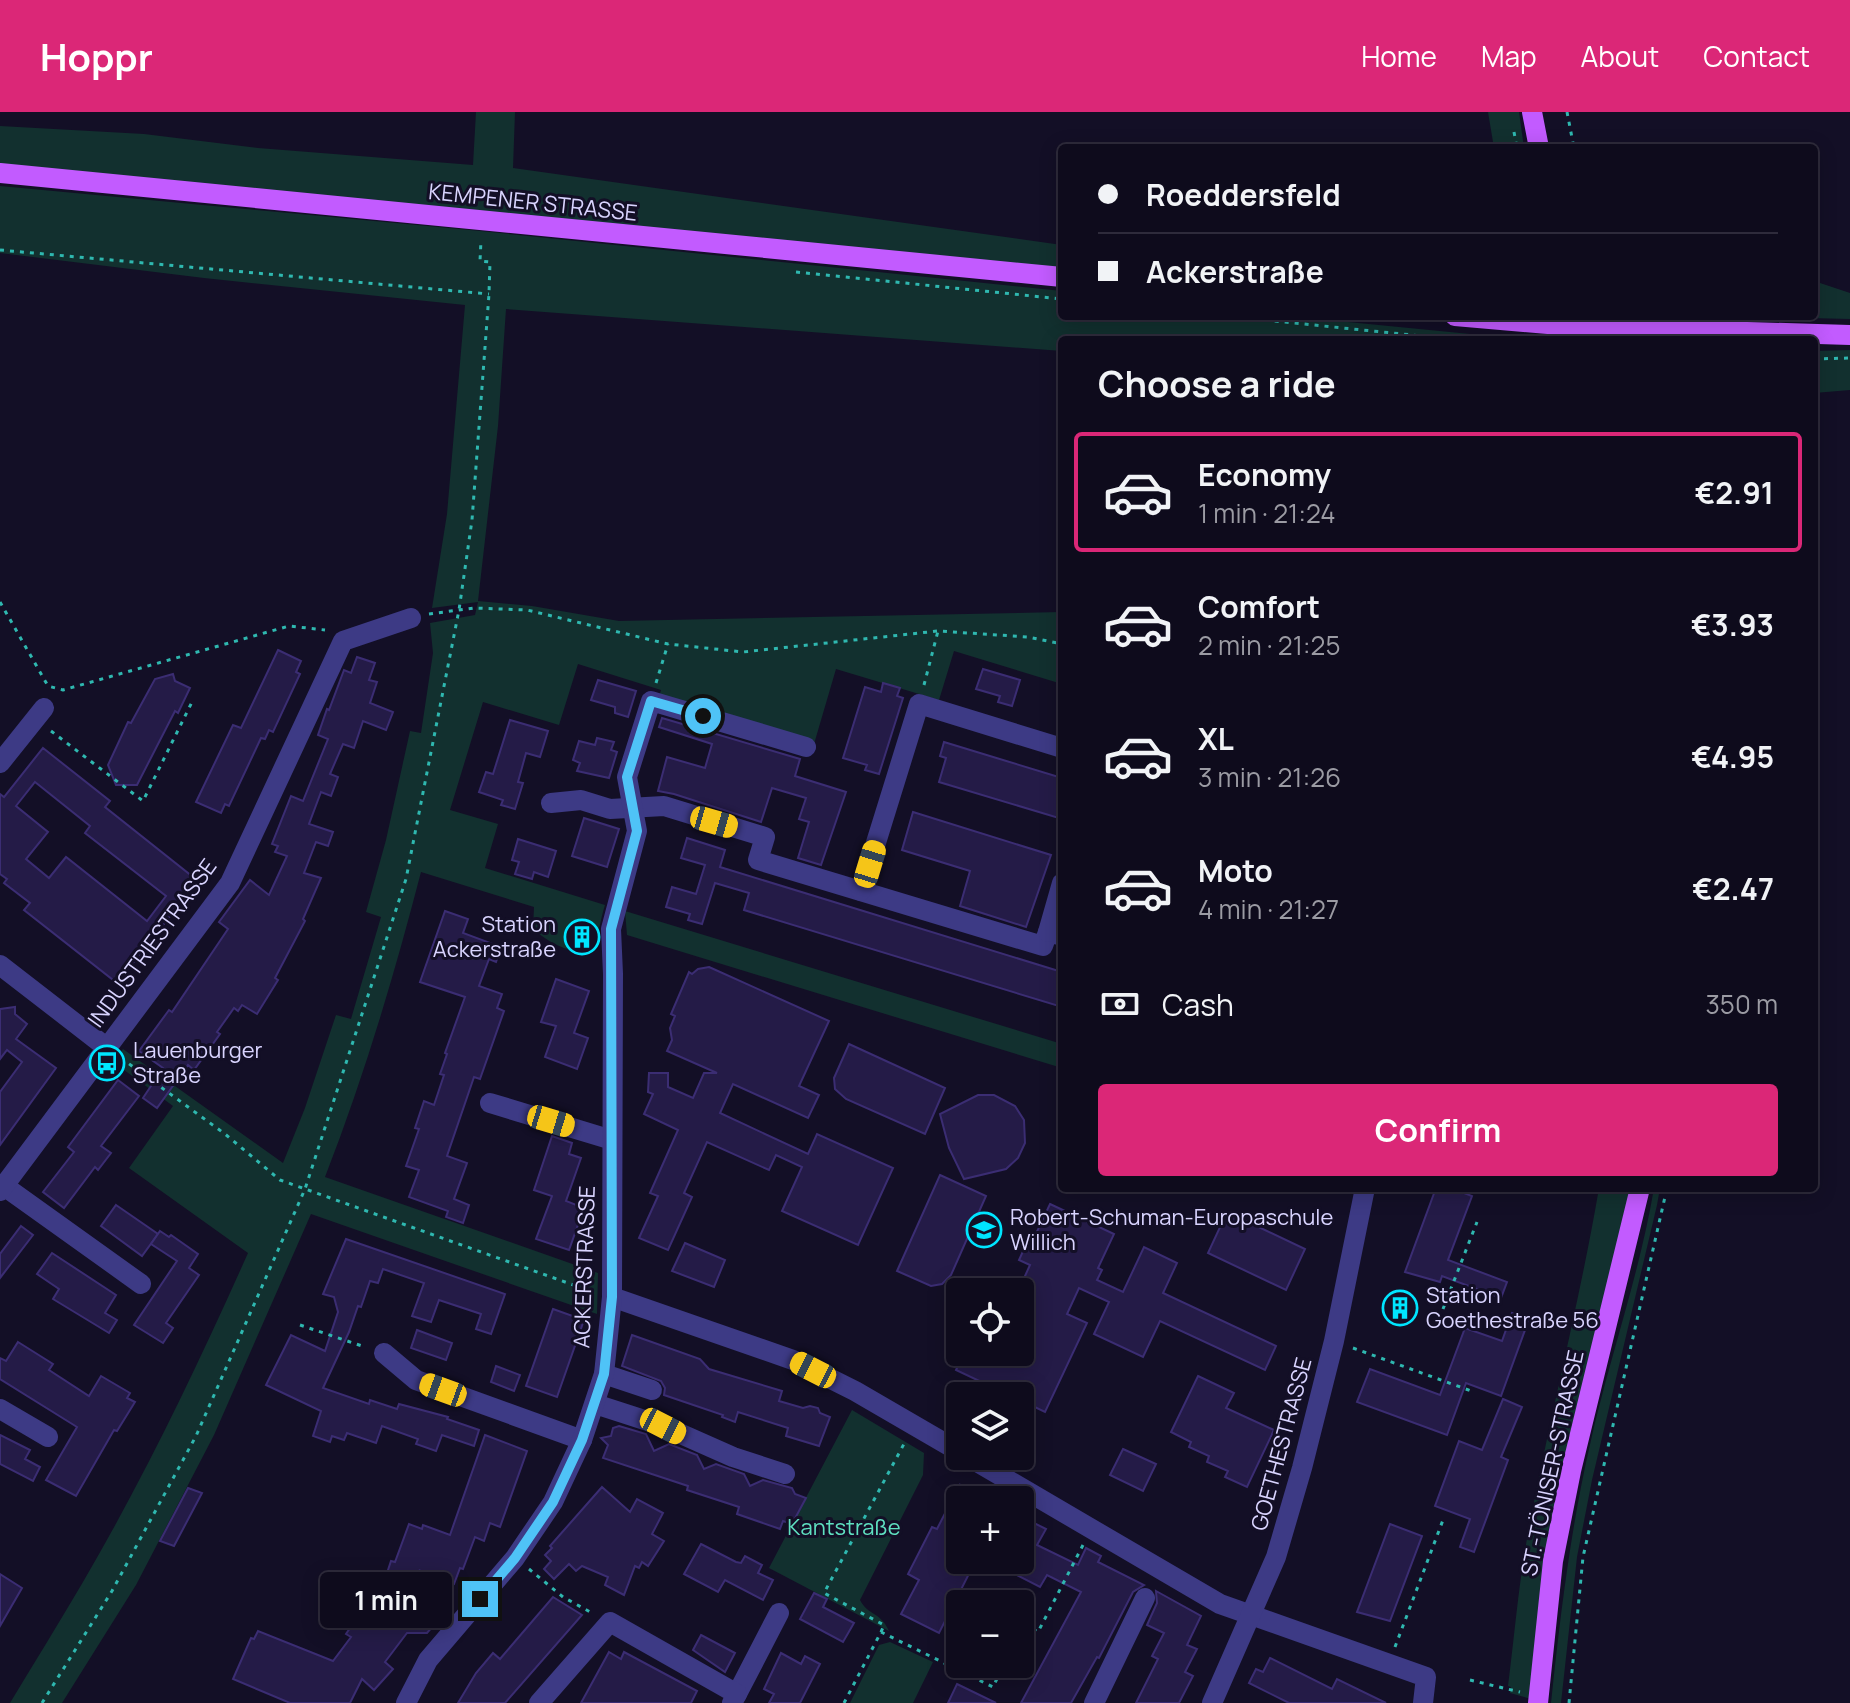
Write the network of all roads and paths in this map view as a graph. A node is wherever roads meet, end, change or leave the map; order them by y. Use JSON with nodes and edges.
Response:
{"nodes":[{"id":1,"x":1532,"y":112,"type":"edge"},
{"id":2,"x":1567,"y":112,"type":"edge"},
{"id":3,"x":1538,"y":144,"type":"edge"},
{"id":4,"x":1573,"y":144,"type":"edge"},
{"id":5,"x":0,"y":173,"type":"edge"},
{"id":6,"x":481,"y":240,"type":"dead end"},
{"id":7,"x":0,"y":250,"type":"edge"},
{"id":8,"x":1058,"y":277,"type":"edge"},
{"id":9,"x":489,"y":294,"type":"junction"},
{"id":10,"x":1264,"y":320,"type":"edge"},
{"id":11,"x":1498,"y":320,"type":"edge"},
{"id":12,"x":1584,"y":328,"type":"edge"},
{"id":13,"x":1850,"y":335,"type":"edge"},
{"id":14,"x":1422,"y":336,"type":"edge"},
{"id":15,"x":1850,"y":358,"type":"edge"},
{"id":16,"x":1818,"y":359,"type":"edge"},
{"id":17,"x":0,"y":602,"type":"edge"},
{"id":18,"x":459,"y":610,"type":"junction"},
{"id":19,"x":411,"y":618,"type":"joint"},
{"id":20,"x":938,"y":631,"type":"junction"},
{"id":21,"x":343,"y":641,"type":"junction"},
{"id":22,"x":1058,"y":643,"type":"edge"},
{"id":23,"x":668,"y":644,"type":"junction"},
{"id":24,"x":193,"y":700,"type":"dead end"},
{"id":25,"x":651,"y":701,"type":"junction"},
{"id":26,"x":919,"y":704,"type":"junction"},
{"id":27,"x":40,"y":714,"type":"joint"},
{"id":28,"x":806,"y":747,"type":"dead end"},
{"id":29,"x":1058,"y":747,"type":"edge"},
{"id":30,"x":0,"y":763,"type":"edge"},
{"id":31,"x":551,"y":803,"type":"dead end"},
{"id":32,"x":634,"y":808,"type":"junction"},
{"id":33,"x":861,"y":891,"type":"junction"},
{"id":34,"x":1058,"y":912,"type":"edge"},
{"id":35,"x":1055,"y":934,"type":"edge"},
{"id":36,"x":0,"y":965,"type":"edge"},
{"id":37,"x":106,"y":1047,"type":"junction"},
{"id":38,"x":490,"y":1103,"type":"dead end"},
{"id":39,"x":612,"y":1140,"type":"junction"},
{"id":40,"x":2,"y":1188,"type":"edge"},
{"id":41,"x":305,"y":1189,"type":"junction"},
{"id":42,"x":1364,"y":1192,"type":"edge"},
{"id":43,"x":1639,"y":1192,"type":"edge"},
{"id":44,"x":1666,"y":1192,"type":"edge"},
{"id":45,"x":1477,"y":1222,"type":"dead end"},
{"id":46,"x":141,"y":1284,"type":"dead end"},
{"id":47,"x":612,"y":1297,"type":"junction"},
{"id":48,"x":1443,"y":1309,"type":"dead end"},
{"id":49,"x":300,"y":1325,"type":"dead end"},
{"id":50,"x":1334,"y":1341,"type":"junction"},
{"id":51,"x":384,"y":1353,"type":"joint"},
{"id":52,"x":604,"y":1374,"type":"junction"},
{"id":53,"x":652,"y":1390,"type":"dead end"},
{"id":54,"x":1474,"y":1392,"type":"dead end"},
{"id":55,"x":595,"y":1404,"type":"junction"},
{"id":56,"x":0,"y":1409,"type":"edge"},
{"id":57,"x":914,"y":1425,"type":"junction"},
{"id":58,"x":48,"y":1437,"type":"dead end"},
{"id":59,"x":582,"y":1440,"type":"junction"},
{"id":60,"x":946,"y":1444,"type":"edge"},
{"id":61,"x":991,"y":1470,"type":"edge"},
{"id":62,"x":785,"y":1474,"type":"dead end"},
{"id":63,"x":1443,"y":1520,"type":"dead end"},
{"id":64,"x":1092,"y":1529,"type":"junction"},
{"id":65,"x":515,"y":1558,"type":"junction"},
{"id":66,"x":1145,"y":1598,"type":"dead end"},
{"id":67,"x":779,"y":1613,"type":"dead end"},
{"id":68,"x":1248,"y":1616,"type":"junction"},
{"id":69,"x":610,"y":1622,"type":"junction"},
{"id":70,"x":1034,"y":1630,"type":"edge"},
{"id":71,"x":881,"y":1632,"type":"junction"},
{"id":72,"x":946,"y":1664,"type":"edge"},
{"id":73,"x":1389,"y":1665,"type":"junction"},
{"id":74,"x":975,"y":1678,"type":"edge"},
{"id":75,"x":997,"y":1678,"type":"edge"},
{"id":76,"x":1470,"y":1680,"type":"dead end"},
{"id":77,"x":735,"y":1698,"type":"edge"},
{"id":78,"x":1529,"y":1698,"type":"edge"},
{"id":79,"x":42,"y":1703,"type":"edge"},
{"id":80,"x":406,"y":1703,"type":"edge"},
{"id":81,"x":539,"y":1703,"type":"edge"},
{"id":82,"x":844,"y":1703,"type":"edge"},
{"id":83,"x":1094,"y":1703,"type":"edge"},
{"id":84,"x":1212,"y":1703,"type":"edge"},
{"id":85,"x":1423,"y":1703,"type":"edge"},
{"id":86,"x":1569,"y":1703,"type":"edge"}],
"edges":[{"from":1,"to":3,"type":"main road"},
{"from":2,"to":4,"type":"path"},
{"from":5,"to":8,"type":"main road","name":"KEMPENER STRASSE"},
{"from":6,"to":9,"type":"path"},
{"from":7,"to":9,"type":"path"},
{"from":9,"to":18,"type":"path"},
{"from":10,"to":14,"type":"path"},
{"from":11,"to":12,"type":"main road"},
{"from":12,"to":13,"type":"main road"},
{"from":15,"to":16,"type":"path"},
{"from":17,"to":21,"type":"path"},
{"from":18,"to":19,"type":"path"},
{"from":18,"to":23,"type":"path"},
{"from":18,"to":41,"type":"path"},
{"from":19,"to":21,"type":"street"},
{"from":20,"to":22,"type":"path"},
{"from":20,"to":23,"type":"path"},
{"from":20,"to":26,"type":"path"},
{"from":21,"to":37,"type":"street","name":"INDUSTRIESTRASSE"},
{"from":23,"to":25,"type":"path"},
{"from":24,"to":27,"type":"path"},
{"from":25,"to":28,"type":"street"},
{"from":25,"to":32,"type":"street","name":"ACKERSTRASSE"},
{"from":26,"to":29,"type":"street"},
{"from":26,"to":33,"type":"street"},
{"from":27,"to":30,"type":"street"},
{"from":31,"to":32,"type":"street"},
{"from":32,"to":33,"type":"street"},
{"from":32,"to":39,"type":"street","name":"ACKERSTRASSE"},
{"from":33,"to":35,"type":"street"},
{"from":34,"to":35,"type":"street"},
{"from":36,"to":37,"type":"street"},
{"from":37,"to":40,"type":"street","name":"INDUSTRIESTRASSE"},
{"from":37,"to":41,"type":"path"},
{"from":38,"to":39,"type":"street"},
{"from":39,"to":47,"type":"street","name":"ACKERSTRASSE"},
{"from":40,"to":46,"type":"street"},
{"from":41,"to":47,"type":"path"},
{"from":41,"to":79,"type":"path"},
{"from":42,"to":50,"type":"street","name":"GOETHESTRASSE"},
{"from":43,"to":78,"type":"main road","name":"ST.-TÖNISER-STRASSE"},
{"from":44,"to":86,"type":"path"},
{"from":45,"to":48,"type":"path"},
{"from":47,"to":52,"type":"street","name":"ACKERSTRASSE"},
{"from":47,"to":57,"type":"street"},
{"from":49,"to":51,"type":"path"},
{"from":50,"to":54,"type":"path"},
{"from":50,"to":68,"type":"street","name":"GOETHESTRASSE"},
{"from":51,"to":59,"type":"street"},
{"from":52,"to":53,"type":"street"},
{"from":52,"to":55,"type":"street","name":"ACKERSTRASSE"},
{"from":55,"to":59,"type":"street","name":"ACKERSTRASSE"},
{"from":55,"to":62,"type":"street"},
{"from":56,"to":58,"type":"street"},
{"from":57,"to":60,"type":"street"},
{"from":57,"to":71,"type":"path"},
{"from":59,"to":65,"type":"street","name":"ACKERSTRASSE"},
{"from":61,"to":64,"type":"street"},
{"from":63,"to":73,"type":"path"},
{"from":64,"to":68,"type":"street"},
{"from":64,"to":70,"type":"path"},
{"from":65,"to":69,"type":"path"},
{"from":65,"to":80,"type":"street","name":"ACKERSTRASSE"},
{"from":66,"to":83,"type":"street"},
{"from":67,"to":77,"type":"street"},
{"from":68,"to":73,"type":"street"},
{"from":68,"to":84,"type":"street","name":"GOETHESTRASSE"},
{"from":69,"to":77,"type":"street"},
{"from":69,"to":81,"type":"street"},
{"from":71,"to":72,"type":"path"},
{"from":71,"to":82,"type":"path"},
{"from":73,"to":85,"type":"street"},
{"from":74,"to":75,"type":"path"},
{"from":76,"to":78,"type":"path"}]}
